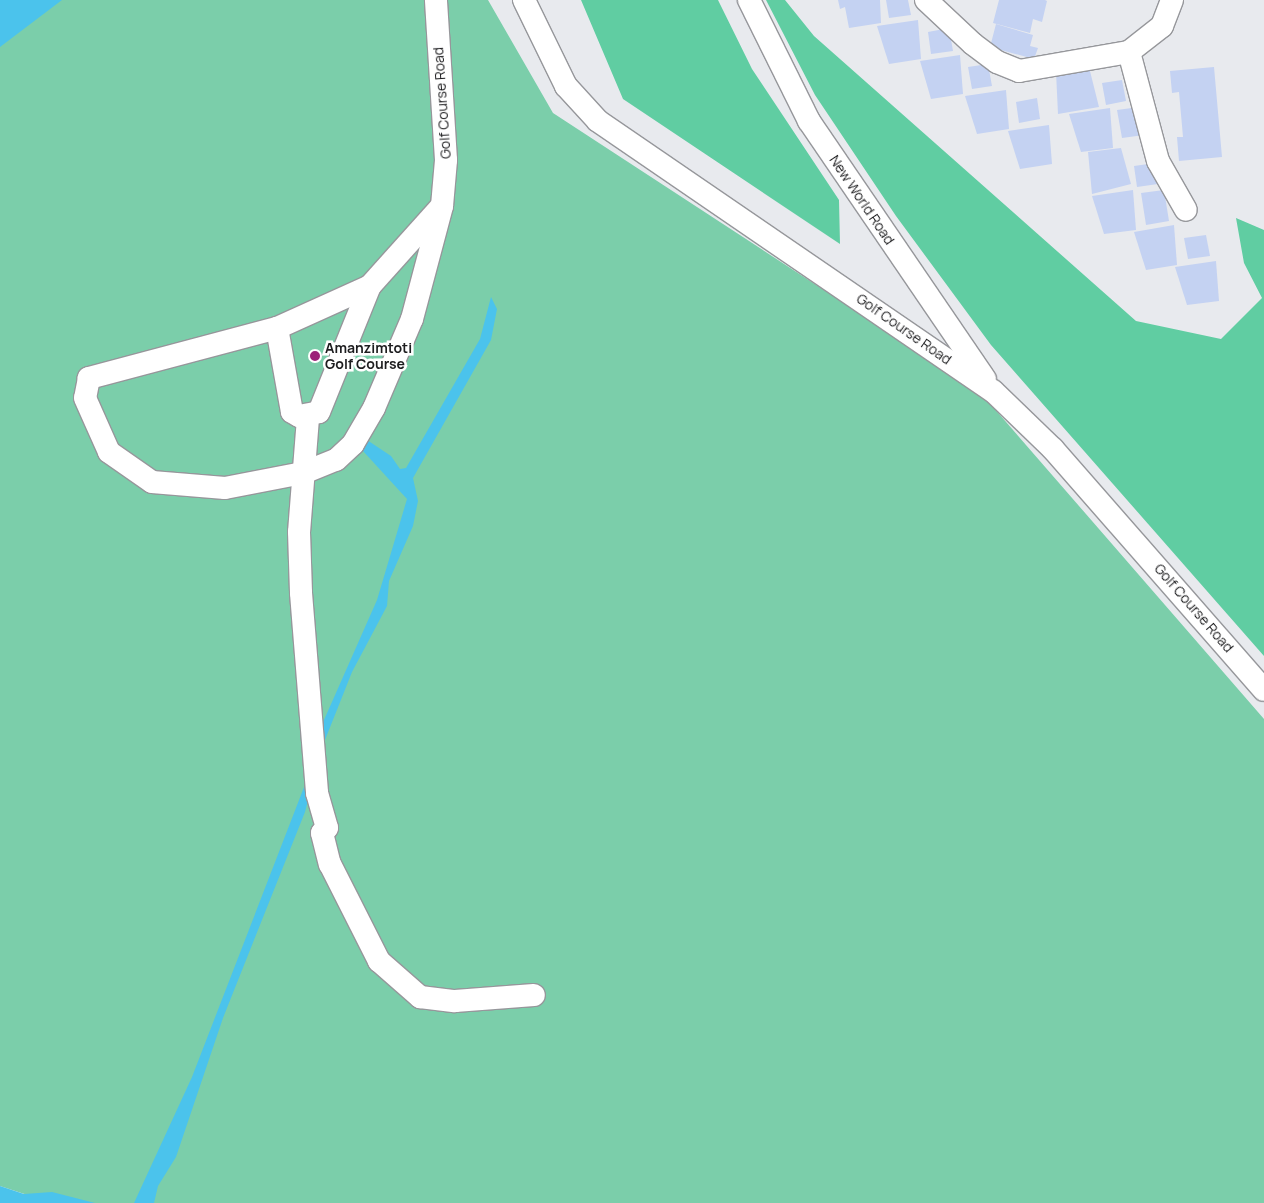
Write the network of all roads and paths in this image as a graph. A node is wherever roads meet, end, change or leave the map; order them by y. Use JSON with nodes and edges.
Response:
{"nodes":[{"id":1,"x":436,"y":0,"type":"edge"},
{"id":2,"x":524,"y":0,"type":"edge"},
{"id":3,"x":750,"y":0,"type":"edge"},
{"id":4,"x":926,"y":0,"type":"edge"},
{"id":5,"x":1172,"y":0,"type":"edge"},
{"id":6,"x":1129,"y":52,"type":"junction"},
{"id":7,"x":442,"y":206,"type":"junction"},
{"id":8,"x":1186,"y":210,"type":"dead end"},
{"id":9,"x":370,"y":286,"type":"junction"},
{"id":10,"x":277,"y":328,"type":"junction"},
{"id":11,"x":993,"y":391,"type":"junction"},
{"id":12,"x":308,"y":418,"type":"junction"},
{"id":13,"x":303,"y":474,"type":"junction"},
{"id":14,"x":1264,"y":690,"type":"edge"},
{"id":15,"x":534,"y":995,"type":"dead end"}],
"edges":[{"from":1,"to":7,"type":"street","name":"Golf Course Road"},
{"from":2,"to":11,"type":"street","name":"Golf Course Road"},
{"from":3,"to":11,"type":"street","name":"New World Road"},
{"from":4,"to":6,"type":"street"},
{"from":5,"to":6,"type":"street"},
{"from":6,"to":8,"type":"street"},
{"from":7,"to":9,"type":"street"},
{"from":7,"to":13,"type":"street","name":"Golf Course Road"},
{"from":9,"to":10,"type":"street","name":"Golf Course Road"},
{"from":9,"to":12,"type":"street"},
{"from":10,"to":12,"type":"street"},
{"from":10,"to":13,"type":"street","name":"Golf Course Road"},
{"from":11,"to":14,"type":"street","name":"Golf Course Road"},
{"from":12,"to":13,"type":"street"},
{"from":13,"to":15,"type":"street"}]}
